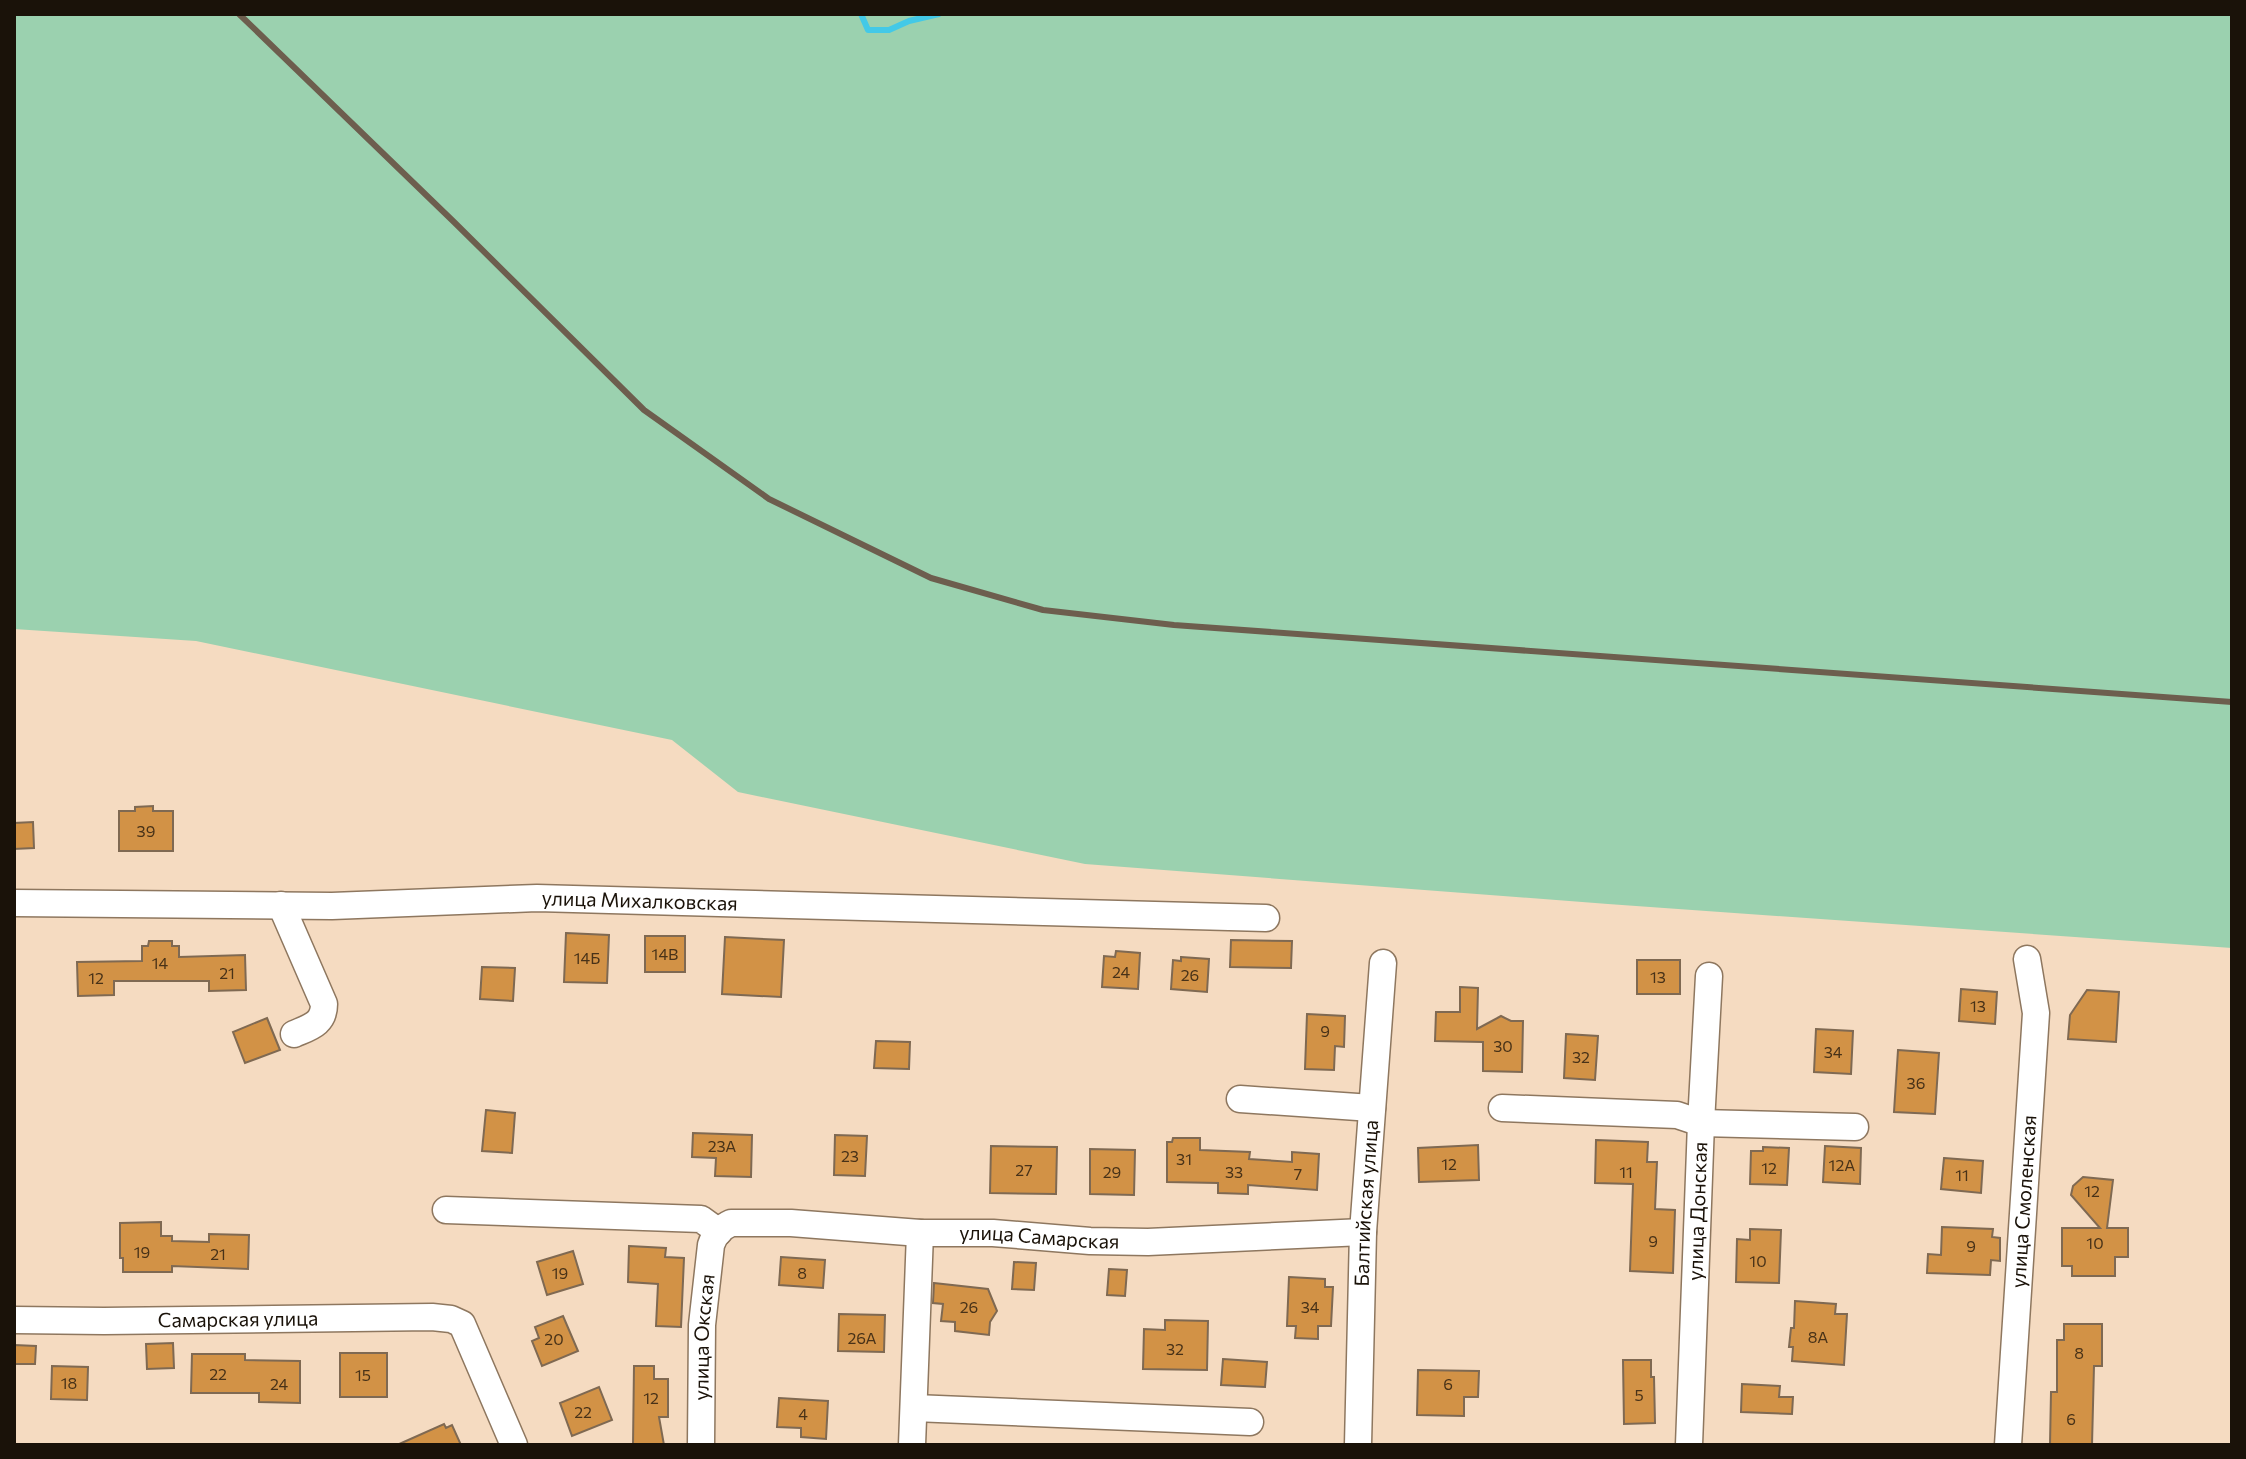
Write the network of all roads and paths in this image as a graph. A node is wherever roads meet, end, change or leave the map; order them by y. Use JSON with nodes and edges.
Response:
{"nodes":[{"id":1,"x":14,"y":903,"type":"edge"},
{"id":2,"x":281,"y":905,"type":"junction"},
{"id":3,"x":1266,"y":918,"type":"dead end"},
{"id":4,"x":2027,"y":959,"type":"dead end"},
{"id":5,"x":1383,"y":963,"type":"dead end"},
{"id":6,"x":1709,"y":976,"type":"dead end"},
{"id":7,"x":294,"y":1034,"type":"dead end"},
{"id":8,"x":1240,"y":1099,"type":"dead end"},
{"id":9,"x":1372,"y":1108,"type":"junction"},
{"id":10,"x":1502,"y":1108,"type":"dead end"},
{"id":11,"x":1701,"y":1123,"type":"junction"},
{"id":12,"x":1855,"y":1127,"type":"dead end"},
{"id":13,"x":446,"y":1210,"type":"dead end"},
{"id":14,"x":719,"y":1232,"type":"junction"},
{"id":15,"x":1363,"y":1232,"type":"junction"},
{"id":16,"x":920,"y":1233,"type":"junction"},
{"id":17,"x":14,"y":1320,"type":"edge"},
{"id":18,"x":914,"y":1408,"type":"junction"},
{"id":19,"x":1250,"y":1422,"type":"dead end"},
{"id":20,"x":514,"y":1445,"type":"edge"},
{"id":21,"x":701,"y":1445,"type":"edge"},
{"id":22,"x":912,"y":1445,"type":"edge"},
{"id":23,"x":1358,"y":1445,"type":"edge"},
{"id":24,"x":1689,"y":1445,"type":"edge"},
{"id":25,"x":2008,"y":1445,"type":"edge"}],
"edges":[{"from":1,"to":2,"type":"street","name":"улица Михалковская"},
{"from":2,"to":3,"type":"street","name":"улица Михалковская"},
{"from":2,"to":7,"type":"street"},
{"from":4,"to":25,"type":"street","name":"улица Смоленская"},
{"from":5,"to":9,"type":"street","name":"Балтийская улица"},
{"from":6,"to":11,"type":"street","name":"улица Донская"},
{"from":8,"to":9,"type":"street"},
{"from":9,"to":15,"type":"street","name":"Балтийская улица"},
{"from":10,"to":11,"type":"street"},
{"from":11,"to":12,"type":"street"},
{"from":11,"to":24,"type":"street","name":"улица Донская"},
{"from":13,"to":14,"type":"street"},
{"from":14,"to":16,"type":"street","name":"улица Самарская"},
{"from":14,"to":21,"type":"street","name":"улица Окская"},
{"from":15,"to":16,"type":"street","name":"улица Самарская"},
{"from":15,"to":23,"type":"street","name":"Балтийская улица"},
{"from":16,"to":18,"type":"street"},
{"from":17,"to":20,"type":"street","name":"Самарская улица"},
{"from":18,"to":19,"type":"street"},
{"from":18,"to":22,"type":"street"}]}
